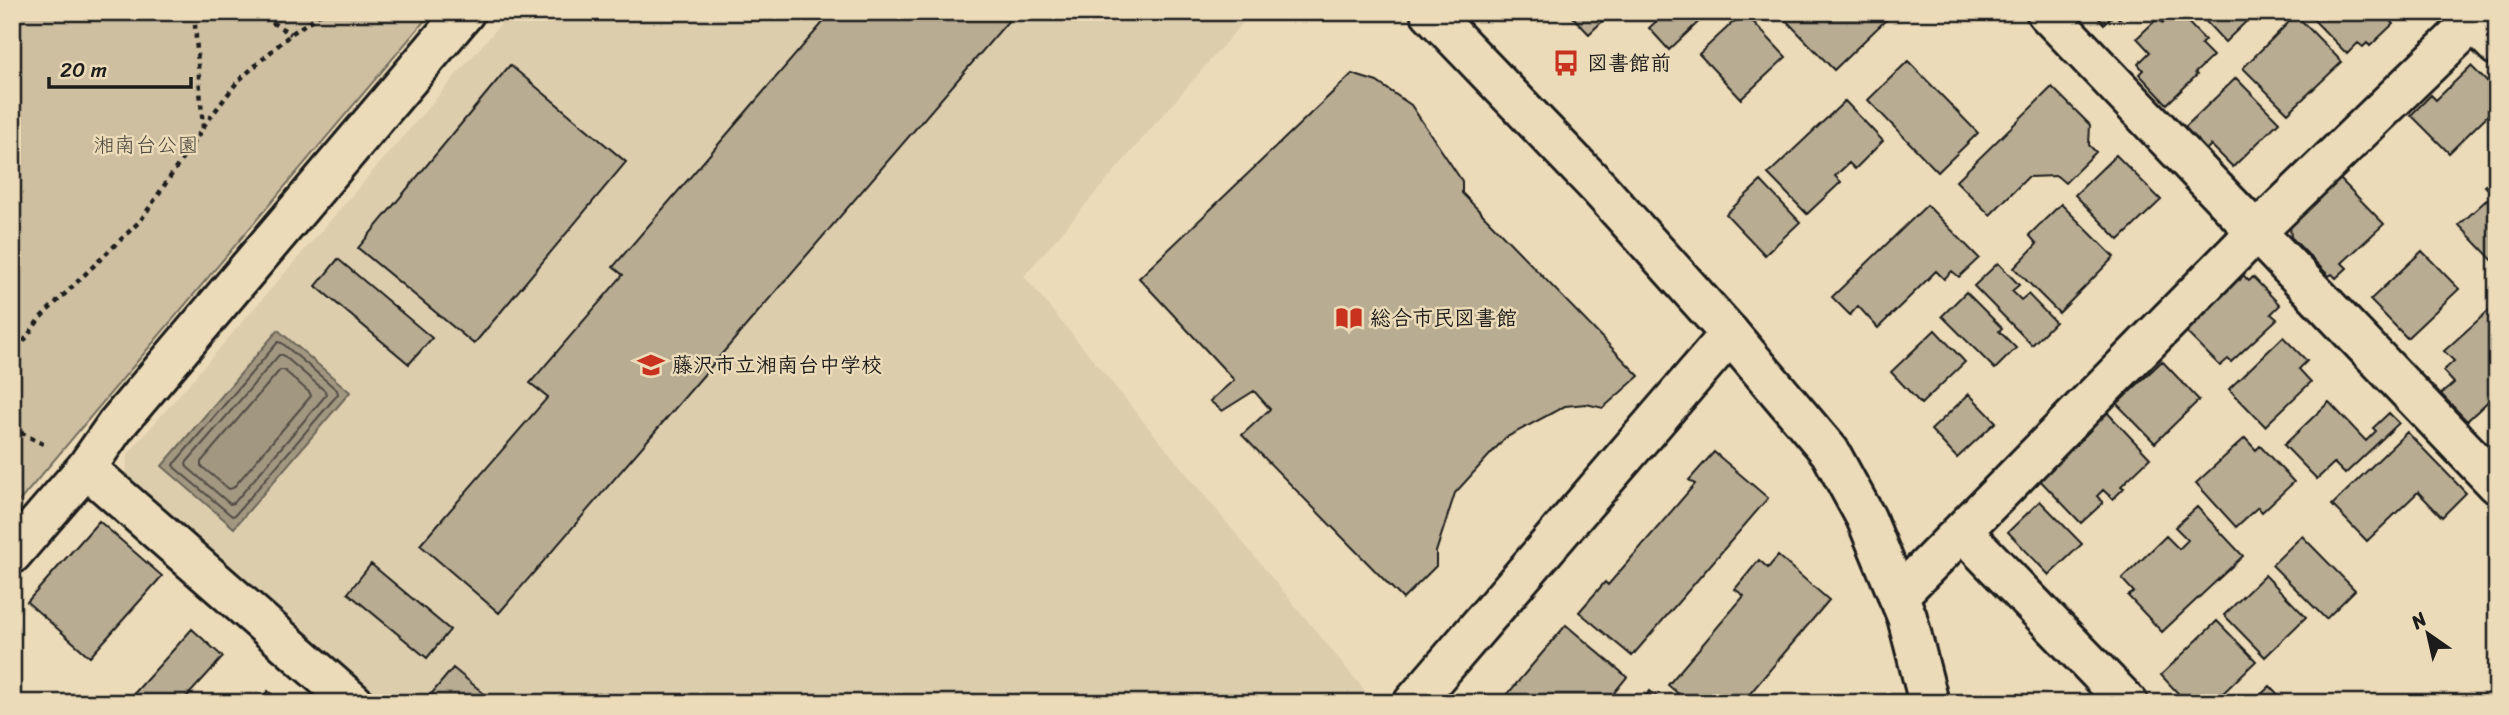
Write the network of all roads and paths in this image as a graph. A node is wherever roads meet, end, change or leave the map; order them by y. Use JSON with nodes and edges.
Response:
{"nodes":[{"id":1,"x":194,"y":12,"type":"edge"},
{"id":2,"x":255,"y":12,"type":"edge"},
{"id":3,"x":323,"y":12,"type":"edge"},
{"id":4,"x":465,"y":12,"type":"edge"},
{"id":5,"x":2046,"y":12,"type":"edge"},
{"id":6,"x":1437,"y":15,"type":"edge"},
{"id":7,"x":2479,"y":23,"type":"edge"},
{"id":8,"x":291,"y":34,"type":"junction"},
{"id":9,"x":203,"y":128,"type":"junction"},
{"id":10,"x":2256,"y":232,"type":"junction"},
{"id":11,"x":1730,"y":334,"type":"junction"},
{"id":12,"x":12,"y":358,"type":"edge"},
{"id":13,"x":12,"y":428,"type":"edge"},
{"id":14,"x":53,"y":449,"type":"dead end"},
{"id":15,"x":86,"y":468,"type":"junction"},
{"id":16,"x":2497,"y":484,"type":"edge"},
{"id":17,"x":1962,"y":531,"type":"junction"},
{"id":18,"x":12,"y":554,"type":"edge"},
{"id":19,"x":1898,"y":596,"type":"junction"},
{"id":20,"x":354,"y":703,"type":"edge"},
{"id":21,"x":1413,"y":703,"type":"edge"},
{"id":22,"x":1929,"y":703,"type":"edge"},
{"id":23,"x":2128,"y":703,"type":"edge"}],
"edges":[{"from":1,"to":9,"type":"path"},
{"from":2,"to":8,"type":"path"},
{"from":3,"to":8,"type":"path"},
{"from":4,"to":15,"type":"street"},
{"from":5,"to":10,"type":"street"},
{"from":6,"to":11,"type":"street"},
{"from":7,"to":10,"type":"street"},
{"from":8,"to":9,"type":"path"},
{"from":9,"to":12,"type":"path"},
{"from":10,"to":16,"type":"street"},
{"from":10,"to":17,"type":"street"},
{"from":11,"to":19,"type":"street"},
{"from":11,"to":21,"type":"street"},
{"from":13,"to":14,"type":"path"},
{"from":15,"to":18,"type":"street"},
{"from":15,"to":20,"type":"street"},
{"from":17,"to":19,"type":"street"},
{"from":17,"to":23,"type":"street"},
{"from":19,"to":22,"type":"street"}]}
